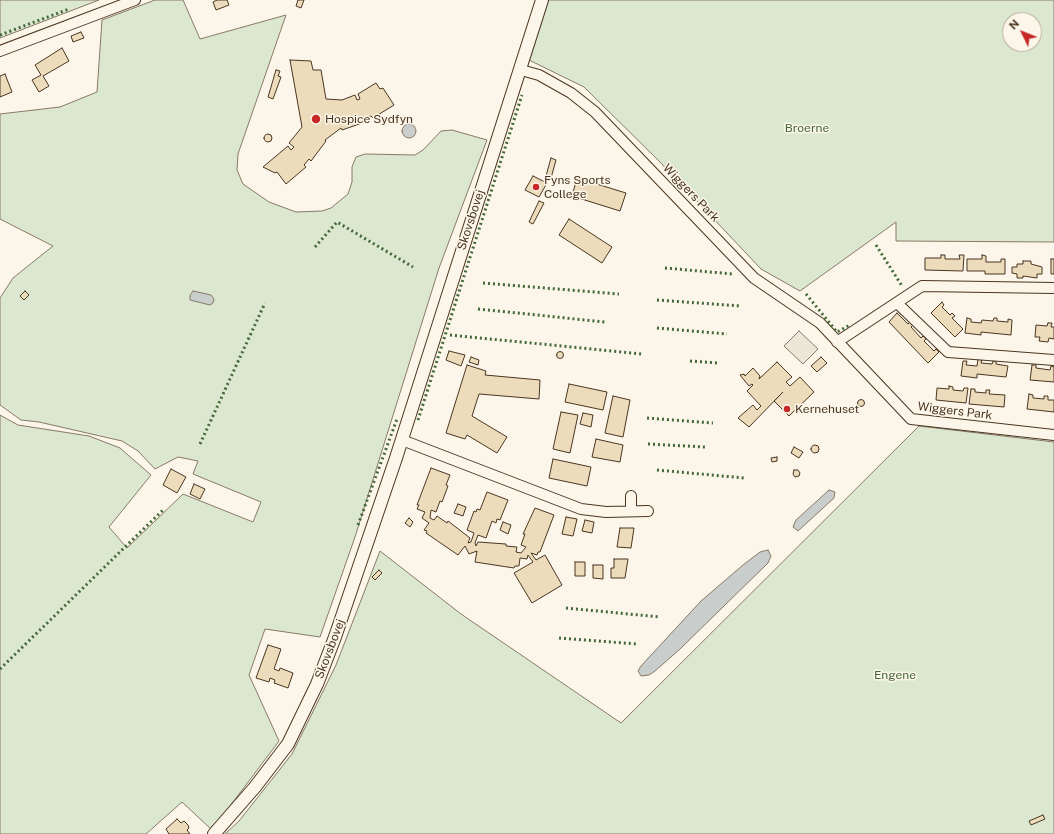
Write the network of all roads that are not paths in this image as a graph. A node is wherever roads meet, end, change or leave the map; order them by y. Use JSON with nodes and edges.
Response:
{"nodes":[{"id":1,"x":135,"y":0,"type":"edge"},
{"id":2,"x":542,"y":0,"type":"edge"},
{"id":3,"x":0,"y":51,"type":"edge"},
{"id":4,"x":521,"y":70,"type":"junction"},
{"id":5,"x":1054,"y":288,"type":"edge"},
{"id":6,"x":897,"y":303,"type":"junction"},
{"id":7,"x":837,"y":342,"type":"junction"},
{"id":8,"x":1054,"y":360,"type":"edge"},
{"id":9,"x":1054,"y":435,"type":"edge"},
{"id":10,"x":402,"y":440,"type":"junction"},
{"id":11,"x":631,"y":496,"type":"dead end"},
{"id":12,"x":648,"y":510,"type":"dead end"},
{"id":13,"x":631,"y":511,"type":"junction"},
{"id":14,"x":214,"y":834,"type":"edge"}],
"edges":[{"from":1,"to":3,"type":"street"},
{"from":2,"to":4,"type":"street","name":"Skovsbovej"},
{"from":4,"to":7,"type":"street","name":"Wiggers Park"},
{"from":4,"to":10,"type":"street","name":"Skovsbovej"},
{"from":5,"to":6,"type":"street"},
{"from":6,"to":7,"type":"street"},
{"from":6,"to":8,"type":"street"},
{"from":7,"to":9,"type":"street","name":"Wiggers Park"},
{"from":10,"to":13,"type":"street"},
{"from":10,"to":14,"type":"street","name":"Skovsbovej"},
{"from":11,"to":13,"type":"street"},
{"from":12,"to":13,"type":"street"}]}
